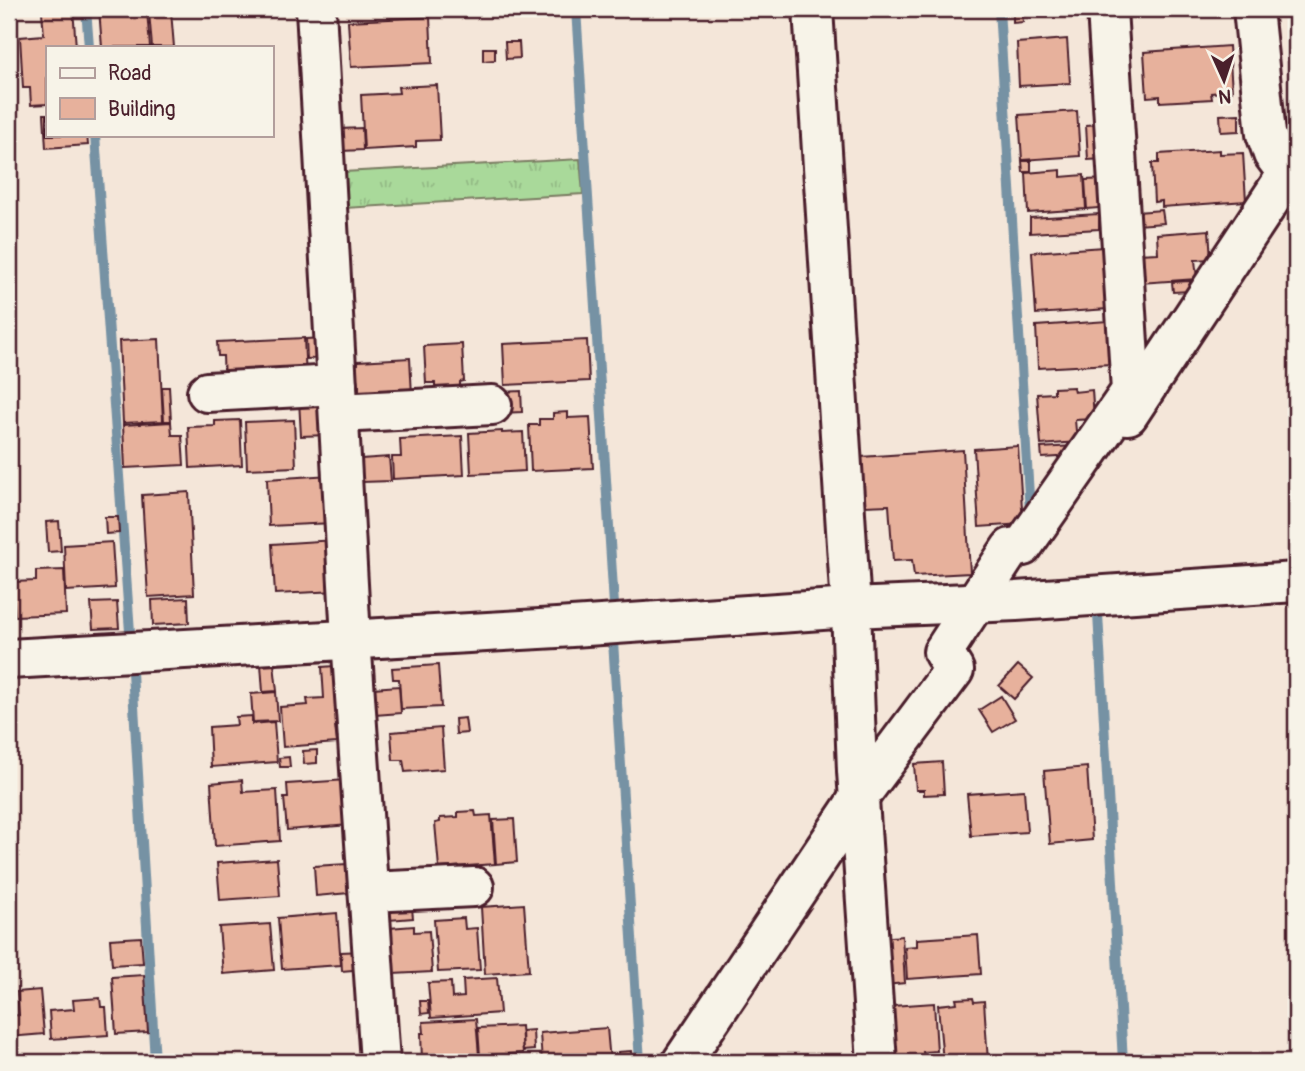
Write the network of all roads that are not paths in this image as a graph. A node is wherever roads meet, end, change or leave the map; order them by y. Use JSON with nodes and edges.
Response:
{"nodes":[{"id":1,"x":316,"y":9,"type":"edge"},
{"id":2,"x":813,"y":9,"type":"edge"},
{"id":3,"x":1107,"y":9,"type":"edge"},
{"id":4,"x":1253,"y":9,"type":"edge"},
{"id":5,"x":1293,"y":174,"type":"edge"},
{"id":6,"x":208,"y":392,"type":"dead end"},
{"id":7,"x":338,"y":399,"type":"junction"},
{"id":8,"x":492,"y":405,"type":"dead end"},
{"id":9,"x":1296,"y":582,"type":"edge"},
{"id":10,"x":991,"y":595,"type":"junction"},
{"id":11,"x":851,"y":608,"type":"junction"},
{"id":12,"x":351,"y":638,"type":"junction"},
{"id":13,"x":9,"y":659,"type":"edge"},
{"id":14,"x":861,"y":797,"type":"junction"},
{"id":15,"x":474,"y":887,"type":"dead end"},
{"id":16,"x":370,"y":892,"type":"junction"},
{"id":17,"x":726,"y":969,"type":"dead end"},
{"id":18,"x":380,"y":1062,"type":"edge"},
{"id":19,"x":660,"y":1062,"type":"edge"},
{"id":20,"x":682,"y":1062,"type":"edge"},
{"id":21,"x":877,"y":1062,"type":"edge"}],
"edges":[{"from":1,"to":7,"type":"street"},
{"from":2,"to":11,"type":"street"},
{"from":3,"to":10,"type":"street"},
{"from":4,"to":5,"type":"street"},
{"from":5,"to":10,"type":"street"},
{"from":6,"to":7,"type":"street"},
{"from":7,"to":8,"type":"street"},
{"from":7,"to":12,"type":"street"},
{"from":9,"to":10,"type":"street"},
{"from":10,"to":11,"type":"street"},
{"from":10,"to":14,"type":"street"},
{"from":11,"to":12,"type":"street"},
{"from":11,"to":14,"type":"street"},
{"from":12,"to":13,"type":"street"},
{"from":12,"to":16,"type":"street"},
{"from":14,"to":20,"type":"street"},
{"from":14,"to":21,"type":"street"},
{"from":15,"to":16,"type":"street"},
{"from":16,"to":18,"type":"street"},
{"from":17,"to":19,"type":"street"}]}
